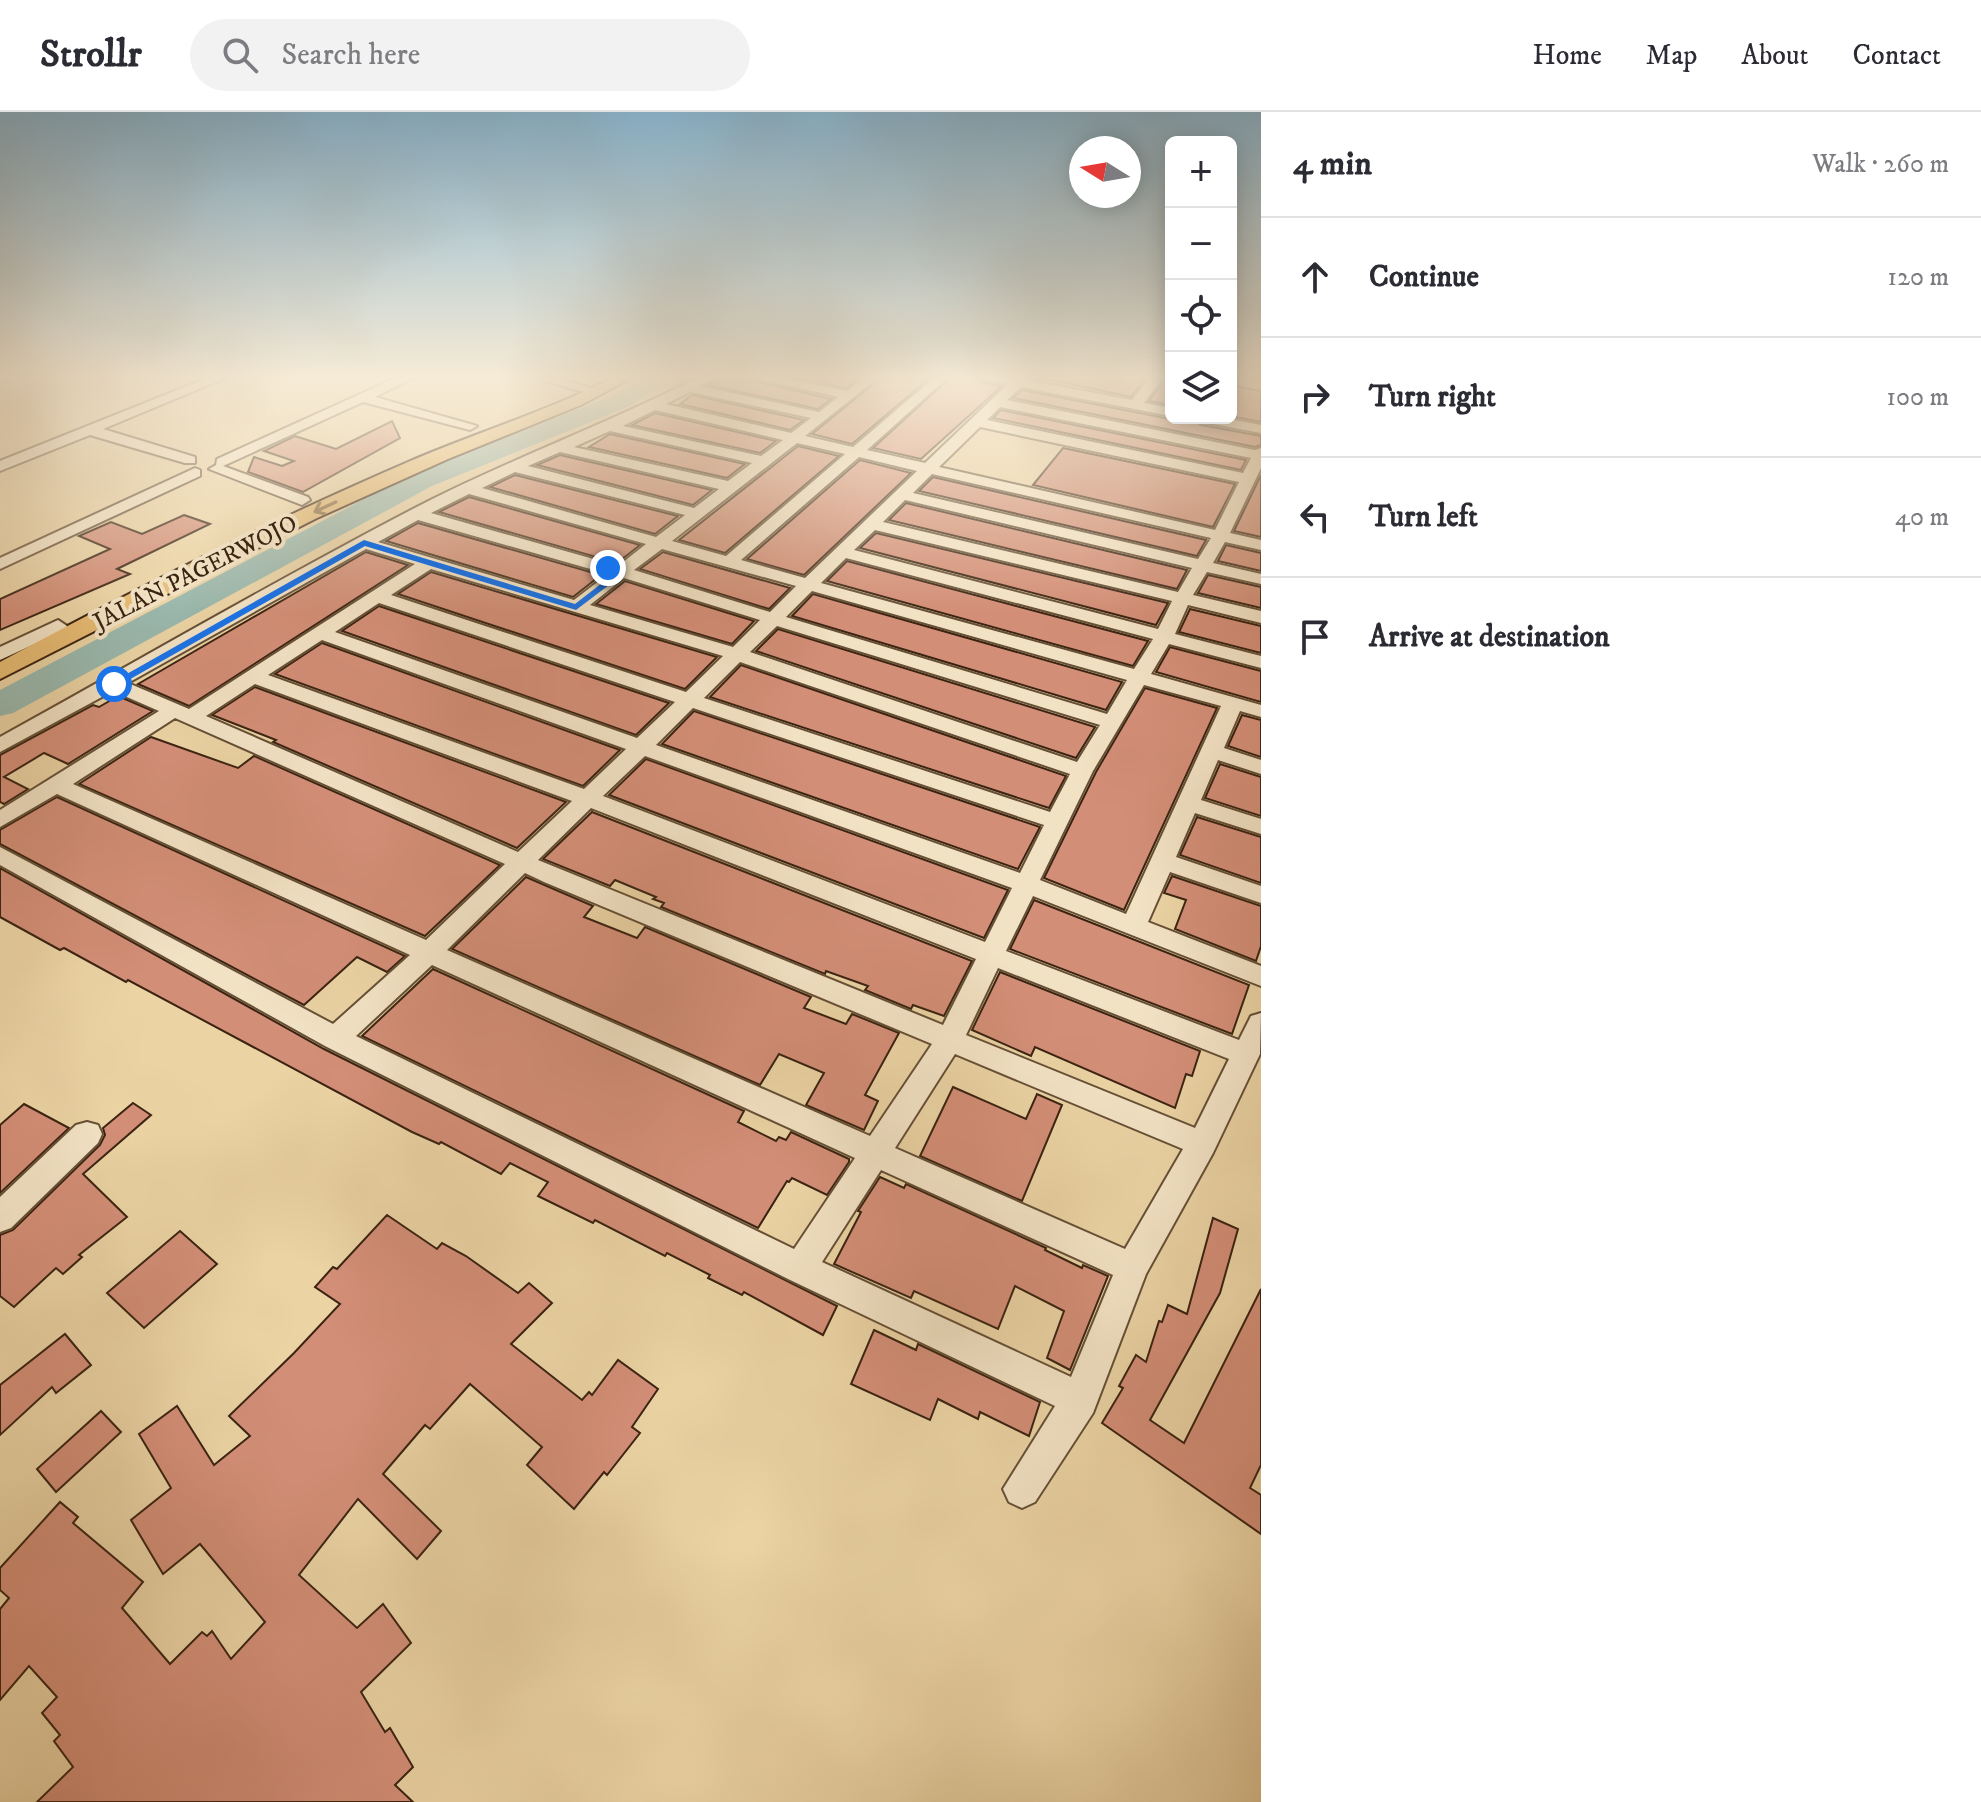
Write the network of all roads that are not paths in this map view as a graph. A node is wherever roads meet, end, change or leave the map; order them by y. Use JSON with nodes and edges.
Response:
{"nodes":[{"id":1,"x":28,"y":455,"type":"edge"},
{"id":2,"x":162,"y":455,"type":"edge"},
{"id":3,"x":214,"y":455,"type":"edge"},
{"id":4,"x":241,"y":455,"type":"edge"},
{"id":5,"x":404,"y":455,"type":"edge"},
{"id":6,"x":438,"y":455,"type":"edge"},
{"id":7,"x":543,"y":455,"type":"edge"},
{"id":8,"x":590,"y":455,"type":"edge"},
{"id":9,"x":734,"y":455,"type":"edge"},
{"id":10,"x":770,"y":455,"type":"edge"},
{"id":11,"x":850,"y":455,"type":"edge"},
{"id":12,"x":866,"y":455,"type":"edge"},
{"id":13,"x":944,"y":455,"type":"edge"},
{"id":14,"x":1134,"y":455,"type":"edge"},
{"id":15,"x":1259,"y":455,"type":"edge"},
{"id":16,"x":762,"y":461,"type":"junction"},
{"id":17,"x":192,"y":465,"type":"junction"},
{"id":18,"x":219,"y":465,"type":"junction"},
{"id":19,"x":0,"y":466,"type":"edge"},
{"id":20,"x":513,"y":467,"type":"junction"},
{"id":21,"x":929,"y":469,"type":"junction"},
{"id":22,"x":1248,"y":479,"type":"junction"},
{"id":23,"x":728,"y":486,"type":"junction"},
{"id":24,"x":467,"y":489,"type":"junction"},
{"id":25,"x":902,"y":495,"type":"junction"},
{"id":26,"x":302,"y":500,"type":"junction"},
{"id":27,"x":696,"y":513,"type":"junction"},
{"id":28,"x":416,"y":514,"type":"junction"},
{"id":29,"x":871,"y":524,"type":"junction"},
{"id":30,"x":1221,"y":535,"type":"junction"},
{"id":31,"x":364,"y":543,"type":"junction"},
{"id":32,"x":660,"y":543,"type":"junction"},
{"id":33,"x":1261,"y":545,"type":"edge"},
{"id":34,"x":0,"y":551,"type":"edge"},
{"id":35,"x":842,"y":552,"type":"junction"},
{"id":36,"x":431,"y":561,"type":"junction"},
{"id":37,"x":729,"y":562,"type":"junction"},
{"id":38,"x":0,"y":564,"type":"edge"},
{"id":39,"x":1201,"y":565,"type":"junction"},
{"id":40,"x":154,"y":572,"type":"junction"},
{"id":41,"x":621,"y":572,"type":"junction"},
{"id":42,"x":1261,"y":579,"type":"edge"},
{"id":43,"x":177,"y":581,"type":"junction"},
{"id":44,"x":809,"y":584,"type":"junction"},
{"id":45,"x":377,"y":596,"type":"junction"},
{"id":46,"x":1182,"y":599,"type":"junction"},
{"id":47,"x":576,"y":607,"type":"junction"},
{"id":48,"x":1261,"y":617,"type":"edge"},
{"id":49,"x":772,"y":619,"type":"junction"},
{"id":50,"x":58,"y":626,"type":"junction"},
{"id":51,"x":320,"y":633,"type":"junction"},
{"id":52,"x":1164,"y":636,"type":"junction"},
{"id":53,"x":0,"y":654,"type":"edge"},
{"id":54,"x":736,"y":654,"type":"junction"},
{"id":55,"x":27,"y":656,"type":"junction"},
{"id":56,"x":1261,"y":662,"type":"edge"},
{"id":57,"x":0,"y":672,"type":"edge"},
{"id":58,"x":252,"y":676,"type":"junction"},
{"id":59,"x":1140,"y":678,"type":"junction"},
{"id":60,"x":114,"y":684,"type":"junction"},
{"id":61,"x":689,"y":699,"type":"junction"},
{"id":62,"x":1233,"y":703,"type":"junction"},
{"id":63,"x":1261,"y":711,"type":"edge"},
{"id":64,"x":184,"y":713,"type":"junction"},
{"id":65,"x":1112,"y":722,"type":"junction"},
{"id":66,"x":0,"y":746,"type":"edge"},
{"id":67,"x":640,"y":746,"type":"junction"},
{"id":68,"x":1212,"y":751,"type":"junction"},
{"id":69,"x":1261,"y":767,"type":"edge"},
{"id":70,"x":1082,"y":771,"type":"junction"},
{"id":71,"x":56,"y":785,"type":"junction"},
{"id":72,"x":589,"y":799,"type":"junction"},
{"id":73,"x":1189,"y":804,"type":"junction"},
{"id":74,"x":0,"y":820,"type":"edge"},
{"id":75,"x":1057,"y":822,"type":"junction"},
{"id":76,"x":1261,"y":827,"type":"edge"},
{"id":77,"x":0,"y":855,"type":"edge"},
{"id":78,"x":520,"y":861,"type":"junction"},
{"id":79,"x":1164,"y":861,"type":"junction"},
{"id":80,"x":1026,"y":884,"type":"junction"},
{"id":81,"x":1261,"y":895,"type":"edge"},
{"id":82,"x":1134,"y":924,"type":"junction"},
{"id":83,"x":427,"y":954,"type":"junction"},
{"id":84,"x":991,"y":955,"type":"junction"},
{"id":85,"x":1261,"y":976,"type":"edge"},
{"id":86,"x":1261,"y":1023,"type":"edge"},
{"id":87,"x":335,"y":1038,"type":"junction"},
{"id":88,"x":950,"y":1039,"type":"junction"},
{"id":89,"x":1246,"y":1054,"type":"junction"},
{"id":90,"x":87,"y":1134,"type":"dead end"},
{"id":91,"x":1202,"y":1144,"type":"junction"},
{"id":92,"x":876,"y":1151,"type":"junction"},
{"id":93,"x":0,"y":1218,"type":"edge"},
{"id":94,"x":800,"y":1268,"type":"junction"},
{"id":95,"x":1132,"y":1268,"type":"junction"},
{"id":96,"x":1080,"y":1400,"type":"junction"},
{"id":97,"x":1022,"y":1489,"type":"dead end"}],
"edges":[{"from":1,"to":19,"type":"street"},
{"from":2,"to":17,"type":"street"},
{"from":3,"to":17,"type":"street"},
{"from":4,"to":18,"type":"street"},
{"from":5,"to":26,"type":"main road","name":"JALAN PAGERWOJO"},
{"from":6,"to":43,"type":"main road","name":"JALAN PAGERWOJO","one_way":true},
{"from":7,"to":20,"type":"street"},
{"from":8,"to":23,"type":"street"},
{"from":9,"to":16,"type":"street"},
{"from":10,"to":16,"type":"street"},
{"from":11,"to":37,"type":"street"},
{"from":12,"to":21,"type":"street"},
{"from":13,"to":21,"type":"street"},
{"from":14,"to":22,"type":"street"},
{"from":15,"to":22,"type":"street"},
{"from":16,"to":23,"type":"street"},
{"from":17,"to":18,"type":"street"},
{"from":17,"to":34,"type":"street"},
{"from":17,"to":38,"type":"street"},
{"from":18,"to":26,"type":"street"},
{"from":20,"to":24,"type":"street"},
{"from":20,"to":27,"type":"street"},
{"from":21,"to":25,"type":"street"},
{"from":21,"to":30,"type":"street"},
{"from":22,"to":30,"type":"street"},
{"from":23,"to":27,"type":"street"},
{"from":24,"to":28,"type":"street"},
{"from":24,"to":32,"type":"street"},
{"from":25,"to":29,"type":"street"},
{"from":25,"to":39,"type":"street"},
{"from":26,"to":40,"type":"main road","name":"JALAN PAGERWOJO"},
{"from":27,"to":32,"type":"street"},
{"from":28,"to":31,"type":"street"},
{"from":28,"to":41,"type":"street"},
{"from":29,"to":35,"type":"street"},
{"from":29,"to":46,"type":"street"},
{"from":30,"to":33,"type":"street"},
{"from":30,"to":39,"type":"street"},
{"from":31,"to":36,"type":"street"},
{"from":31,"to":60,"type":"street"},
{"from":32,"to":37,"type":"street"},
{"from":32,"to":41,"type":"street"},
{"from":35,"to":44,"type":"street"},
{"from":35,"to":52,"type":"street"},
{"from":36,"to":45,"type":"street"},
{"from":36,"to":47,"type":"street"},
{"from":37,"to":44,"type":"street"},
{"from":39,"to":42,"type":"street"},
{"from":39,"to":46,"type":"street"},
{"from":40,"to":43,"type":"main road"},
{"from":40,"to":50,"type":"main road","name":"JALAN PAGERWOJO"},
{"from":41,"to":47,"type":"street"},
{"from":41,"to":49,"type":"street"},
{"from":43,"to":55,"type":"main road","name":"JALAN PAGERWOJO"},
{"from":44,"to":49,"type":"street"},
{"from":44,"to":59,"type":"street"},
{"from":45,"to":51,"type":"street"},
{"from":45,"to":61,"type":"street"},
{"from":46,"to":48,"type":"street"},
{"from":46,"to":52,"type":"street"},
{"from":47,"to":54,"type":"street"},
{"from":49,"to":54,"type":"street"},
{"from":49,"to":65,"type":"street"},
{"from":50,"to":53,"type":"street"},
{"from":50,"to":55,"type":"main road","name":"JALAN PAGERWOJO"},
{"from":51,"to":58,"type":"street"},
{"from":51,"to":67,"type":"street"},
{"from":52,"to":56,"type":"street"},
{"from":52,"to":59,"type":"street"},
{"from":54,"to":61,"type":"street"},
{"from":54,"to":70,"type":"street"},
{"from":55,"to":57,"type":"main road","name":"JALAN PAGERWOJO"},
{"from":58,"to":64,"type":"street"},
{"from":58,"to":72,"type":"street"},
{"from":59,"to":62,"type":"street"},
{"from":59,"to":65,"type":"street"},
{"from":60,"to":64,"type":"street"},
{"from":60,"to":66,"type":"street"},
{"from":61,"to":67,"type":"street"},
{"from":61,"to":75,"type":"street"},
{"from":62,"to":63,"type":"street"},
{"from":62,"to":68,"type":"street"},
{"from":64,"to":71,"type":"street"},
{"from":64,"to":78,"type":"street"},
{"from":65,"to":70,"type":"street"},
{"from":67,"to":72,"type":"street"},
{"from":67,"to":80,"type":"street"},
{"from":68,"to":69,"type":"street"},
{"from":68,"to":73,"type":"street"},
{"from":70,"to":75,"type":"street"},
{"from":71,"to":74,"type":"street"},
{"from":71,"to":83,"type":"street"},
{"from":72,"to":78,"type":"street"},
{"from":72,"to":84,"type":"street"},
{"from":73,"to":76,"type":"street"},
{"from":73,"to":79,"type":"street"},
{"from":75,"to":80,"type":"street"},
{"from":77,"to":87,"type":"street"},
{"from":78,"to":83,"type":"street"},
{"from":78,"to":88,"type":"street"},
{"from":79,"to":81,"type":"street"},
{"from":79,"to":82,"type":"street"},
{"from":80,"to":82,"type":"street"},
{"from":80,"to":84,"type":"street"},
{"from":82,"to":85,"type":"street"},
{"from":83,"to":87,"type":"street"},
{"from":83,"to":92,"type":"street"},
{"from":84,"to":88,"type":"street"},
{"from":84,"to":89,"type":"street"},
{"from":86,"to":89,"type":"street"},
{"from":87,"to":94,"type":"street"},
{"from":88,"to":91,"type":"street"},
{"from":88,"to":92,"type":"street"},
{"from":89,"to":91,"type":"street"},
{"from":90,"to":93,"type":"street"},
{"from":91,"to":95,"type":"street"},
{"from":92,"to":94,"type":"street"},
{"from":92,"to":95,"type":"street"},
{"from":94,"to":96,"type":"street"},
{"from":95,"to":96,"type":"street"},
{"from":96,"to":97,"type":"street"}]}
